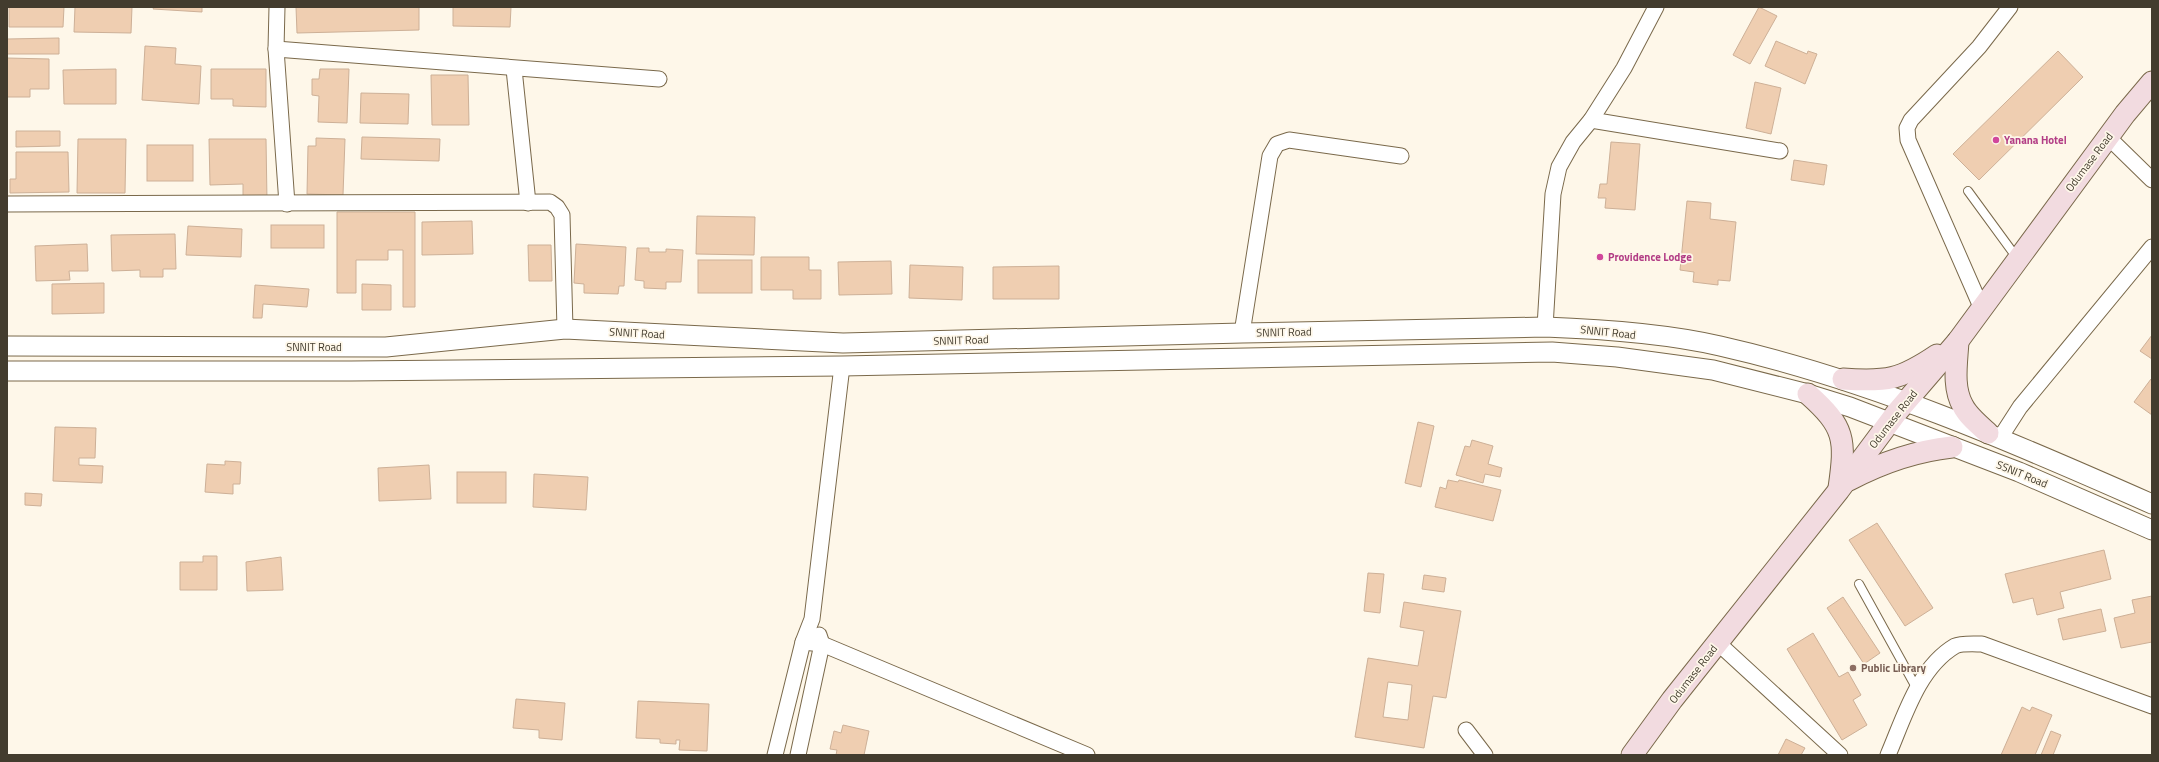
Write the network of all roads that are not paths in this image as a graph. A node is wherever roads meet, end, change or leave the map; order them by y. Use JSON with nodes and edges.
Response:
{"nodes":[{"id":1,"x":277,"y":7,"type":"edge"},
{"id":2,"x":1656,"y":7,"type":"edge"},
{"id":3,"x":2010,"y":7,"type":"edge"},
{"id":4,"x":276,"y":49,"type":"junction"},
{"id":5,"x":514,"y":69,"type":"junction"},
{"id":6,"x":659,"y":79,"type":"dead end"},
{"id":7,"x":2152,"y":82,"type":"edge"},
{"id":8,"x":1591,"y":120,"type":"junction"},
{"id":9,"x":2108,"y":137,"type":"junction"},
{"id":10,"x":1780,"y":151,"type":"dead end"},
{"id":11,"x":1401,"y":156,"type":"dead end"},
{"id":12,"x":2152,"y":180,"type":"edge"},
{"id":13,"x":1968,"y":191,"type":"dead end"},
{"id":14,"x":528,"y":203,"type":"junction"},
{"id":15,"x":7,"y":204,"type":"edge"},
{"id":16,"x":287,"y":204,"type":"junction"},
{"id":17,"x":2152,"y":248,"type":"edge"},
{"id":18,"x":2017,"y":258,"type":"junction"},
{"id":19,"x":1982,"y":309,"type":"junction"},
{"id":20,"x":1545,"y":327,"type":"junction"},
{"id":21,"x":565,"y":329,"type":"junction"},
{"id":22,"x":1242,"y":333,"type":"junction"},
{"id":23,"x":1159,"y":335,"type":"junction"},
{"id":24,"x":1116,"y":336,"type":"junction"},
{"id":25,"x":1958,"y":341,"type":"junction"},
{"id":26,"x":7,"y":346,"type":"edge"},
{"id":27,"x":351,"y":347,"type":"junction"},
{"id":28,"x":386,"y":347,"type":"junction"},
{"id":29,"x":1116,"y":360,"type":"junction"},
{"id":30,"x":1160,"y":360,"type":"junction"},
{"id":31,"x":842,"y":366,"type":"junction"},
{"id":32,"x":387,"y":370,"type":"junction"},
{"id":33,"x":7,"y":371,"type":"edge"},
{"id":34,"x":351,"y":371,"type":"junction"},
{"id":35,"x":1843,"y":379,"type":"junction"},
{"id":36,"x":1808,"y":394,"type":"junction"},
{"id":37,"x":1905,"y":402,"type":"junction"},
{"id":38,"x":1889,"y":423,"type":"junction"},
{"id":39,"x":1994,"y":435,"type":"junction"},
{"id":40,"x":1952,"y":447,"type":"junction"},
{"id":41,"x":1842,"y":486,"type":"junction"},
{"id":42,"x":2152,"y":504,"type":"edge"},
{"id":43,"x":2152,"y":530,"type":"edge"},
{"id":44,"x":1859,"y":584,"type":"dead end"},
{"id":45,"x":812,"y":619,"type":"junction"},
{"id":46,"x":804,"y":642,"type":"junction"},
{"id":47,"x":1718,"y":643,"type":"junction"},
{"id":48,"x":822,"y":644,"type":"junction"},
{"id":49,"x":1917,"y":689,"type":"junction"},
{"id":50,"x":2152,"y":706,"type":"edge"},
{"id":51,"x":1466,"y":730,"type":"dead end"},
{"id":52,"x":775,"y":755,"type":"edge"},
{"id":53,"x":798,"y":755,"type":"edge"},
{"id":54,"x":1087,"y":755,"type":"edge"},
{"id":55,"x":1485,"y":755,"type":"edge"},
{"id":56,"x":1632,"y":755,"type":"edge"},
{"id":57,"x":1840,"y":755,"type":"edge"},
{"id":58,"x":1888,"y":755,"type":"edge"}],
"edges":[{"from":1,"to":4,"type":"street"},
{"from":2,"to":8,"type":"street"},
{"from":3,"to":19,"type":"street"},
{"from":4,"to":5,"type":"street"},
{"from":4,"to":16,"type":"street"},
{"from":5,"to":6,"type":"street"},
{"from":5,"to":14,"type":"street"},
{"from":7,"to":9,"type":"main road","name":"Odumase Road"},
{"from":8,"to":10,"type":"street"},
{"from":8,"to":20,"type":"street"},
{"from":9,"to":12,"type":"street"},
{"from":9,"to":18,"type":"main road","name":"Odumase Road"},
{"from":11,"to":22,"type":"street"},
{"from":13,"to":18,"type":"lane"},
{"from":14,"to":16,"type":"street"},
{"from":14,"to":21,"type":"street"},
{"from":15,"to":16,"type":"street"},
{"from":17,"to":39,"type":"street"},
{"from":18,"to":19,"type":"main road","name":"Odumase Road"},
{"from":19,"to":25,"type":"main road","name":"Odumase Road"},
{"from":20,"to":22,"type":"street","name":"SNNIT Road"},
{"from":20,"to":35,"type":"street","name":"SNNIT Road"},
{"from":21,"to":24,"type":"street","name":"SNNIT Road"},
{"from":21,"to":28,"type":"street","name":"SNNIT Road"},
{"from":22,"to":23,"type":"street","name":"SNNIT Road"},
{"from":23,"to":24,"type":"street","name":"SNNIT Road"},
{"from":23,"to":30,"type":"street"},
{"from":24,"to":29,"type":"street"},
{"from":25,"to":35,"type":"main road"},
{"from":25,"to":37,"type":"main road","name":"Odumase Road"},
{"from":25,"to":39,"type":"main road"},
{"from":26,"to":27,"type":"street","name":"SNNIT Road"},
{"from":27,"to":28,"type":"street","name":"SNNIT Road"},
{"from":27,"to":34,"type":"street"},
{"from":28,"to":32,"type":"street"},
{"from":29,"to":30,"type":"street","name":"SNNIT Road"},
{"from":29,"to":31,"type":"street","name":"SNNIT Road"},
{"from":30,"to":36,"type":"street","name":"SNNIT Road"},
{"from":31,"to":32,"type":"street","name":"SNNIT Road"},
{"from":31,"to":45,"type":"street"},
{"from":32,"to":34,"type":"street","name":"SNNIT Road"},
{"from":33,"to":34,"type":"street","name":"SNNIT Road"},
{"from":35,"to":37,"type":"street","name":"SNNIT Road"},
{"from":36,"to":38,"type":"street","name":"SNNIT Road"},
{"from":36,"to":41,"type":"main road"},
{"from":37,"to":38,"type":"main road","name":"Odumase Road"},
{"from":37,"to":39,"type":"street"},
{"from":38,"to":40,"type":"street","name":"SSNIT Road"},
{"from":38,"to":41,"type":"main road","name":"Odumase Road"},
{"from":39,"to":42,"type":"street"},
{"from":40,"to":41,"type":"main road"},
{"from":40,"to":43,"type":"street","name":"SSNIT Road"},
{"from":41,"to":47,"type":"main road","name":"Odumase Road"},
{"from":44,"to":49,"type":"lane"},
{"from":45,"to":46,"type":"street"},
{"from":45,"to":48,"type":"street"},
{"from":46,"to":48,"type":"street"},
{"from":46,"to":52,"type":"street"},
{"from":47,"to":56,"type":"main road","name":"Odumase Road"},
{"from":47,"to":57,"type":"street"},
{"from":48,"to":53,"type":"street"},
{"from":48,"to":54,"type":"street"},
{"from":49,"to":50,"type":"street"},
{"from":49,"to":58,"type":"street"},
{"from":51,"to":55,"type":"street"}]}
